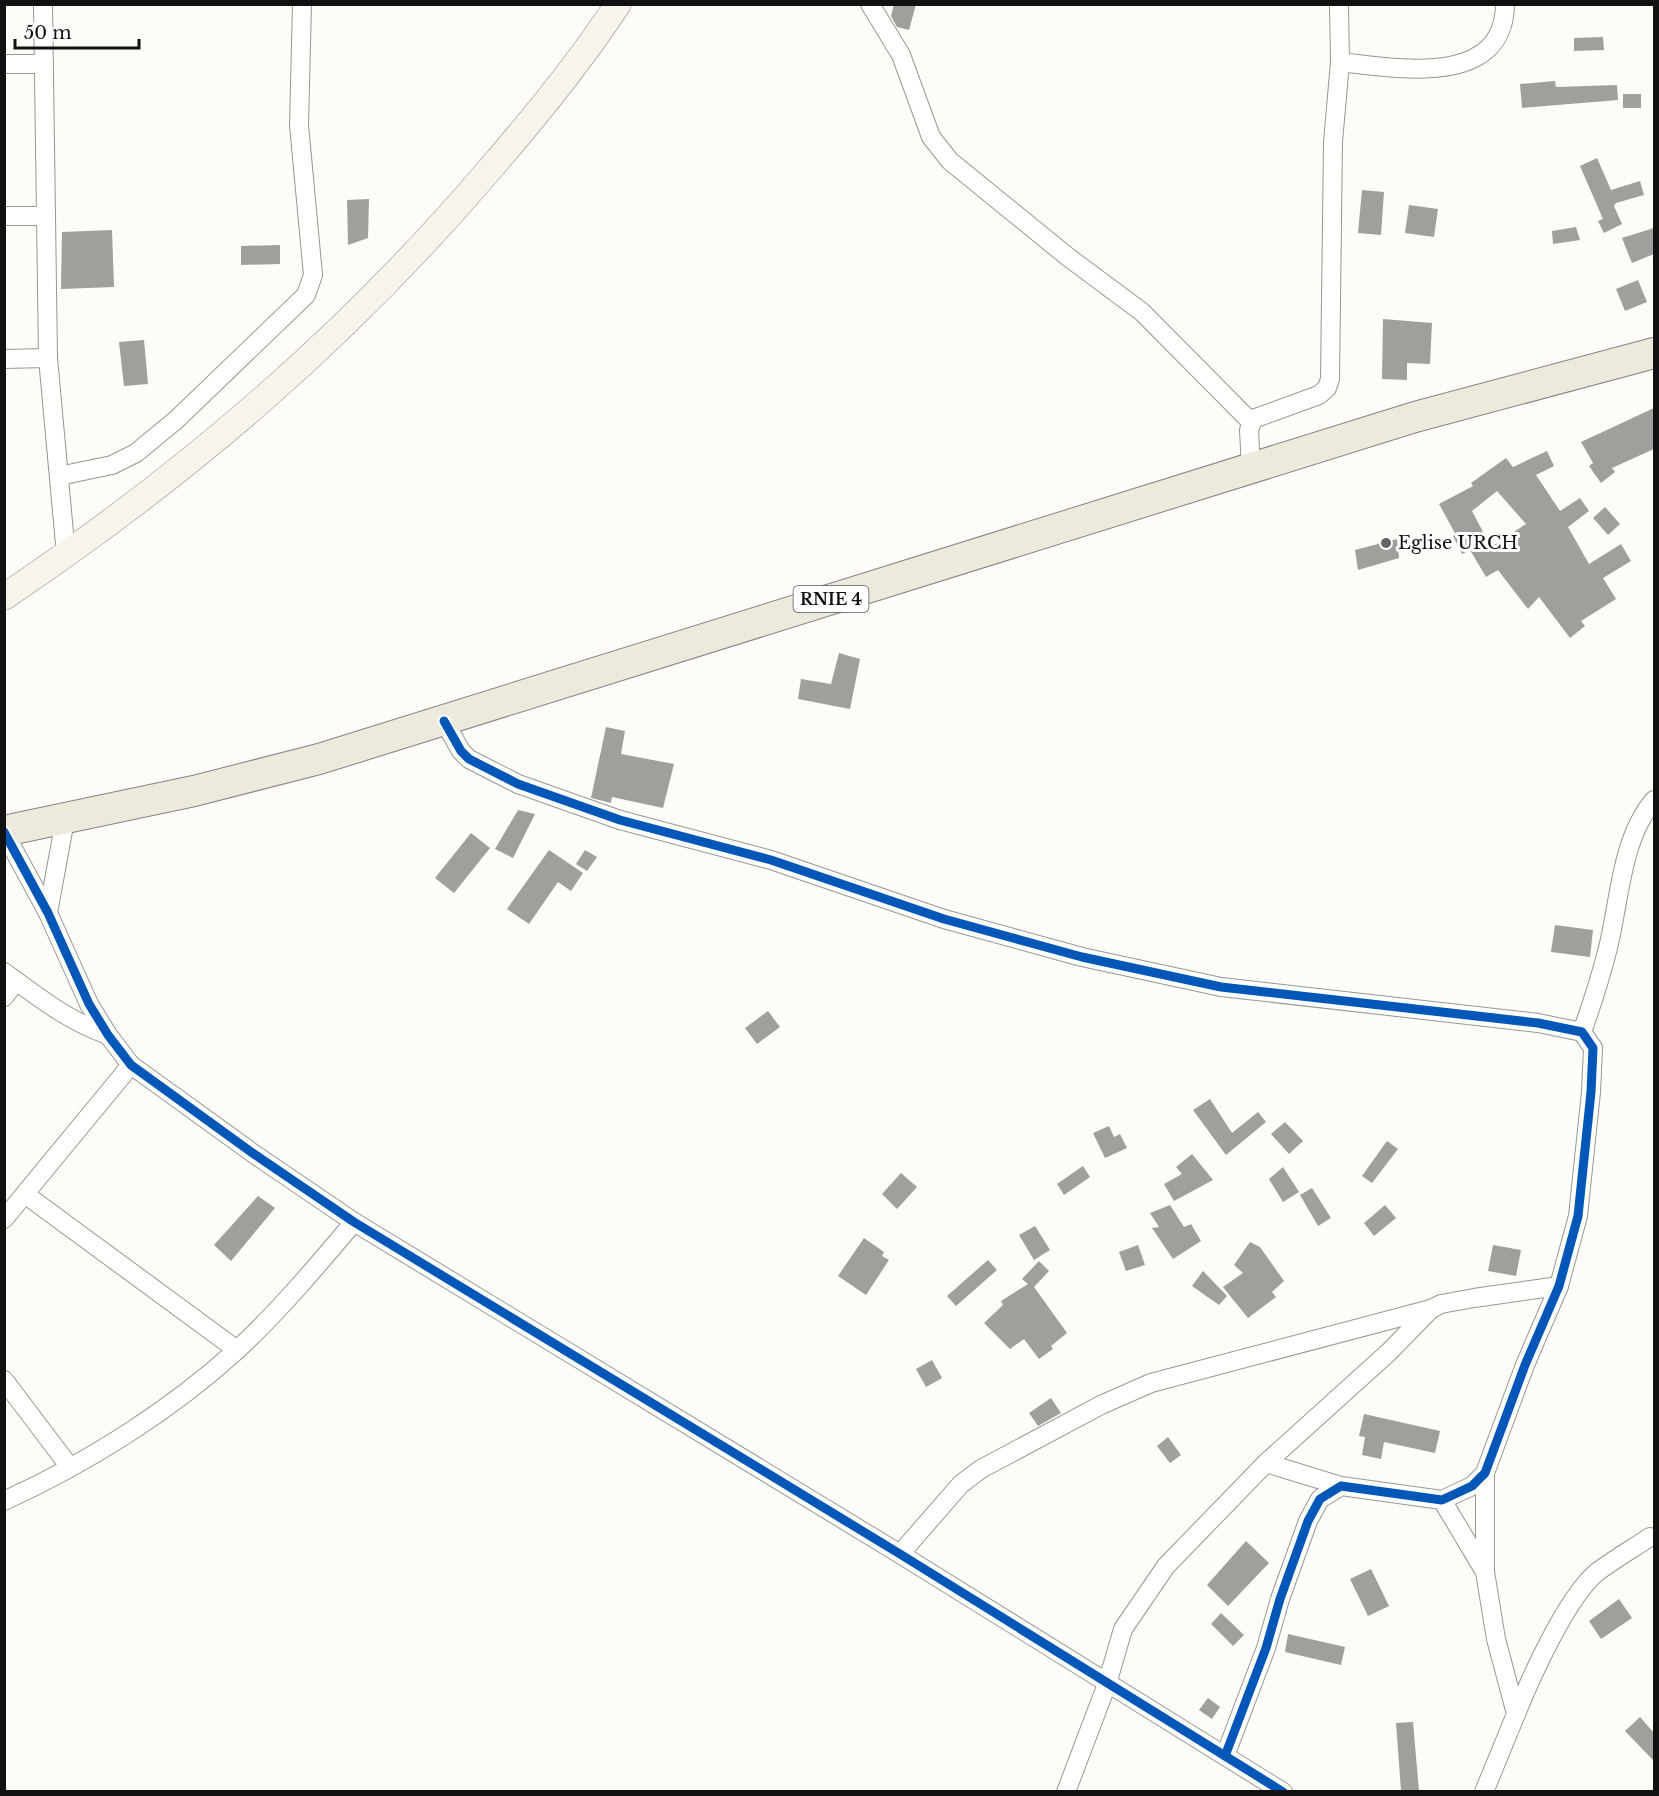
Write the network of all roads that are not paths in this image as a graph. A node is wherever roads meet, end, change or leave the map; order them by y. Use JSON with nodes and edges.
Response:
{"nodes":[{"id":1,"x":43,"y":4,"type":"edge"},
{"id":2,"x":302,"y":4,"type":"edge"},
{"id":3,"x":618,"y":4,"type":"edge"},
{"id":4,"x":870,"y":4,"type":"edge"},
{"id":5,"x":1339,"y":4,"type":"edge"},
{"id":6,"x":1505,"y":4,"type":"edge"},
{"id":7,"x":1340,"y":62,"type":"junction"},
{"id":8,"x":4,"y":64,"type":"edge"},
{"id":9,"x":44,"y":64,"type":"junction"},
{"id":10,"x":4,"y":216,"type":"edge"},
{"id":11,"x":46,"y":216,"type":"junction"},
{"id":12,"x":1654,"y":354,"type":"edge"},
{"id":13,"x":48,"y":358,"type":"junction"},
{"id":14,"x":4,"y":359,"type":"edge"},
{"id":15,"x":1251,"y":422,"type":"junction"},
{"id":16,"x":1251,"y":468,"type":"junction"},
{"id":17,"x":59,"y":476,"type":"junction"},
{"id":18,"x":66,"y":555,"type":"junction"},
{"id":19,"x":4,"y":597,"type":"edge"},
{"id":20,"x":444,"y":721,"type":"junction"},
{"id":21,"x":1654,"y":800,"type":"edge"},
{"id":22,"x":65,"y":820,"type":"junction"},
{"id":23,"x":4,"y":831,"type":"edge"},
{"id":24,"x":48,"y":913,"type":"junction"},
{"id":25,"x":10,"y":977,"type":"edge"},
{"id":26,"x":4,"y":997,"type":"edge"},
{"id":27,"x":1582,"y":1032,"type":"junction"},
{"id":28,"x":108,"y":1035,"type":"junction"},
{"id":29,"x":131,"y":1065,"type":"junction"},
{"id":30,"x":26,"y":1195,"type":"junction"},
{"id":31,"x":4,"y":1219,"type":"edge"},
{"id":32,"x":354,"y":1222,"type":"junction"},
{"id":33,"x":1559,"y":1286,"type":"junction"},
{"id":34,"x":1431,"y":1309,"type":"junction"},
{"id":35,"x":237,"y":1350,"type":"junction"},
{"id":36,"x":4,"y":1380,"type":"edge"},
{"id":37,"x":1266,"y":1463,"type":"junction"},
{"id":38,"x":69,"y":1466,"type":"junction"},
{"id":39,"x":1485,"y":1473,"type":"junction"},
{"id":40,"x":1341,"y":1486,"type":"junction"},
{"id":41,"x":1442,"y":1500,"type":"junction"},
{"id":42,"x":4,"y":1501,"type":"edge"},
{"id":43,"x":1650,"y":1537,"type":"dead end"},
{"id":44,"x":900,"y":1554,"type":"junction"},
{"id":45,"x":1485,"y":1572,"type":"junction"},
{"id":46,"x":1107,"y":1684,"type":"junction"},
{"id":47,"x":1516,"y":1714,"type":"junction"},
{"id":48,"x":1225,"y":1756,"type":"junction"},
{"id":49,"x":1066,"y":1791,"type":"edge"},
{"id":50,"x":1283,"y":1791,"type":"edge"},
{"id":51,"x":1484,"y":1791,"type":"edge"}],
"edges":[{"from":1,"to":9,"type":"street"},
{"from":2,"to":17,"type":"street"},
{"from":3,"to":18,"type":"main road"},
{"from":4,"to":15,"type":"street"},
{"from":5,"to":7,"type":"street"},
{"from":6,"to":7,"type":"street"},
{"from":7,"to":15,"type":"street"},
{"from":8,"to":9,"type":"street"},
{"from":9,"to":11,"type":"street"},
{"from":10,"to":11,"type":"street"},
{"from":11,"to":13,"type":"street"},
{"from":12,"to":16,"type":"main road","number":"RNIE 4"},
{"from":13,"to":14,"type":"street"},
{"from":13,"to":17,"type":"street"},
{"from":15,"to":16,"type":"street"},
{"from":16,"to":20,"type":"main road","number":"RNIE 4"},
{"from":17,"to":18,"type":"street"},
{"from":18,"to":19,"type":"main road"},
{"from":20,"to":22,"type":"main road","number":"RNIE 4"},
{"from":20,"to":27,"type":"street"},
{"from":21,"to":27,"type":"street"},
{"from":22,"to":23,"type":"main road","number":"RNIE 4"},
{"from":22,"to":24,"type":"street"},
{"from":23,"to":24,"type":"street"},
{"from":24,"to":28,"type":"street"},
{"from":25,"to":26,"type":"street"},
{"from":25,"to":28,"type":"street"},
{"from":27,"to":33,"type":"street"},
{"from":28,"to":29,"type":"street"},
{"from":29,"to":30,"type":"street"},
{"from":29,"to":32,"type":"street"},
{"from":30,"to":31,"type":"street"},
{"from":30,"to":35,"type":"street"},
{"from":32,"to":35,"type":"street"},
{"from":32,"to":44,"type":"street"},
{"from":33,"to":34,"type":"street"},
{"from":33,"to":39,"type":"street"},
{"from":34,"to":37,"type":"street"},
{"from":34,"to":44,"type":"street"},
{"from":35,"to":38,"type":"street"},
{"from":36,"to":38,"type":"street"},
{"from":37,"to":40,"type":"street"},
{"from":37,"to":46,"type":"street"},
{"from":38,"to":42,"type":"street"},
{"from":39,"to":41,"type":"street"},
{"from":39,"to":45,"type":"street"},
{"from":40,"to":41,"type":"street"},
{"from":40,"to":48,"type":"street"},
{"from":41,"to":45,"type":"street"},
{"from":43,"to":47,"type":"street"},
{"from":44,"to":46,"type":"street"},
{"from":45,"to":47,"type":"street"},
{"from":46,"to":48,"type":"street"},
{"from":46,"to":49,"type":"street"},
{"from":47,"to":51,"type":"street"},
{"from":48,"to":50,"type":"street"}]}
